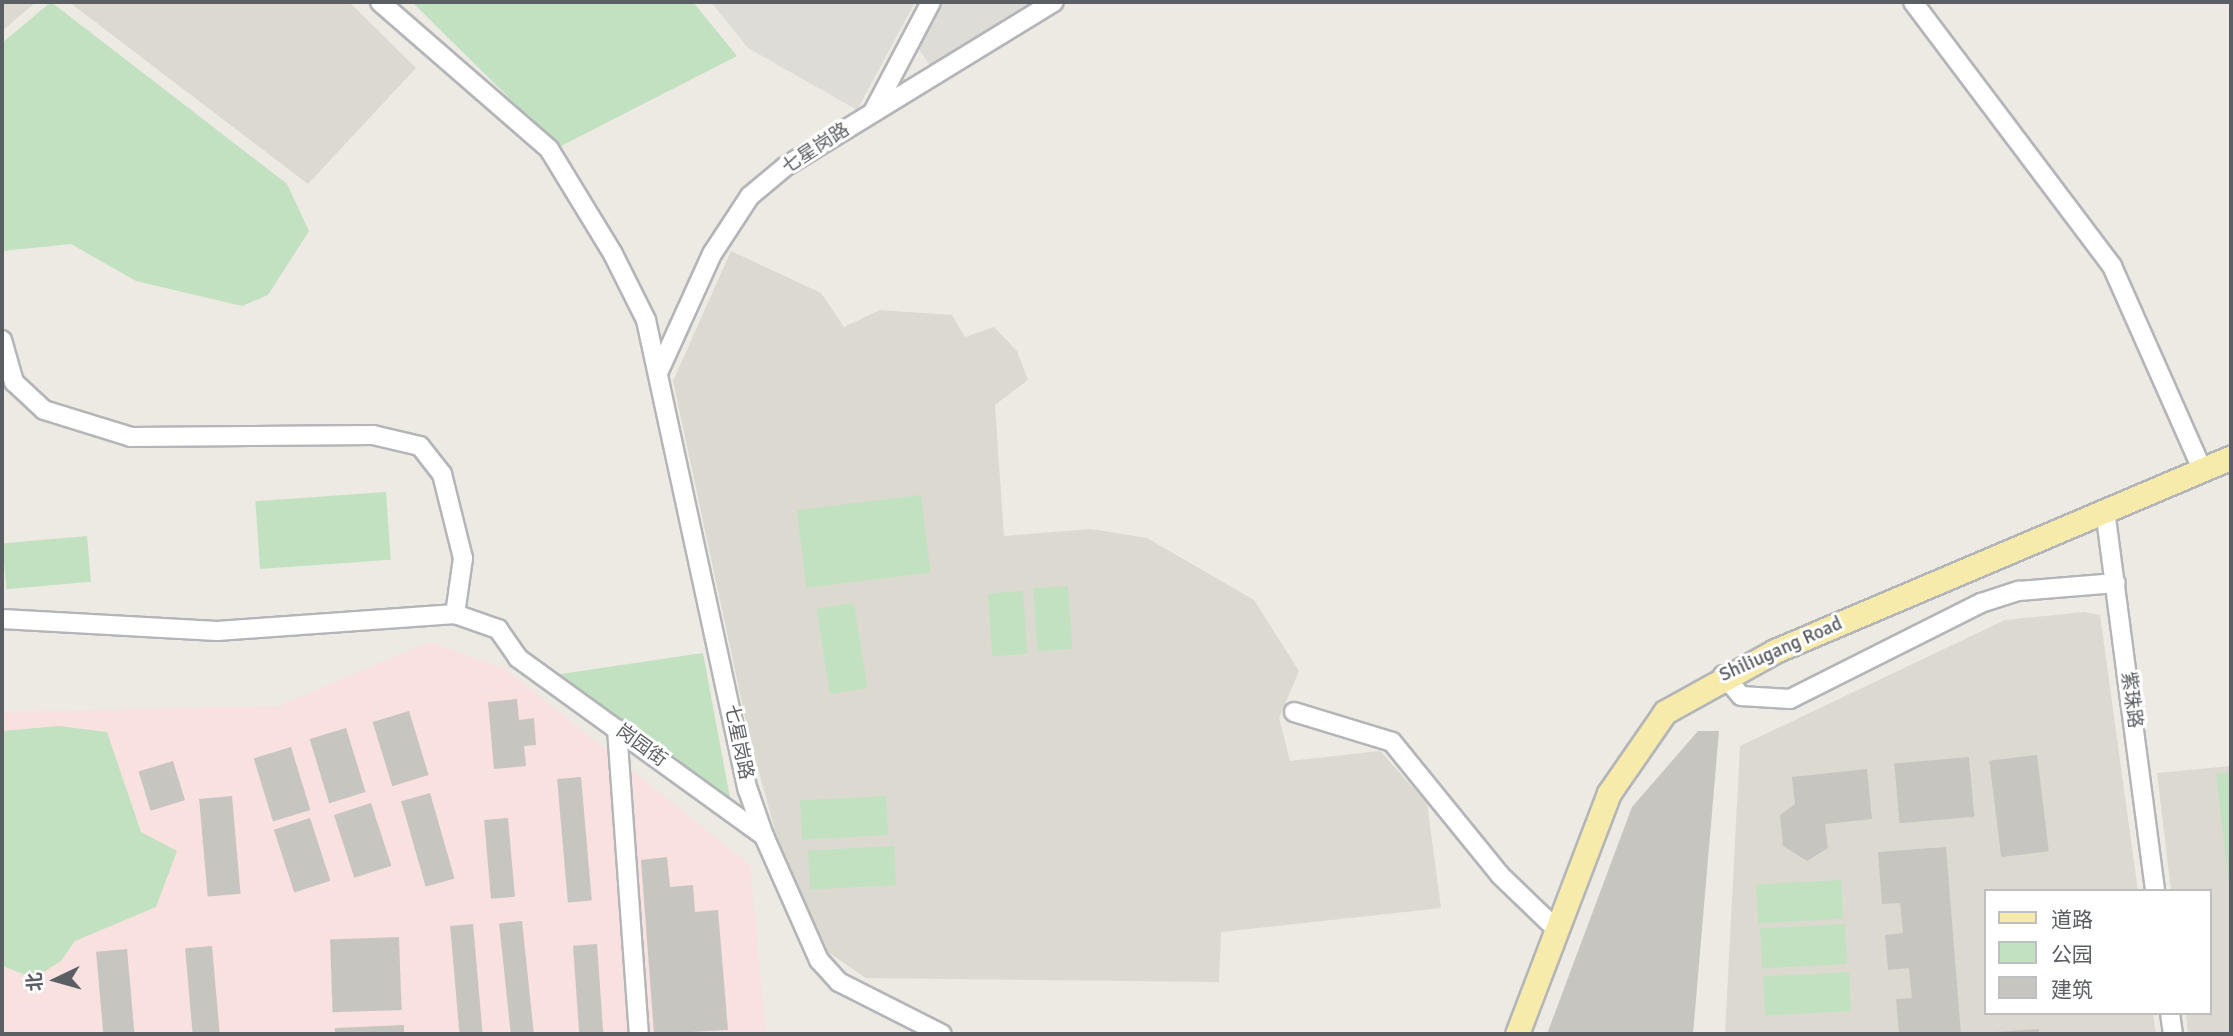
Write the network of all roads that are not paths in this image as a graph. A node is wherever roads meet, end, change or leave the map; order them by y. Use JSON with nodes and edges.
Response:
{"nodes":[{"id":1,"x":380,"y":2,"type":"edge"},
{"id":2,"x":931,"y":2,"type":"edge"},
{"id":3,"x":1054,"y":2,"type":"edge"},
{"id":4,"x":1913,"y":2,"type":"edge"},
{"id":5,"x":873,"y":112,"type":"junction"},
{"id":6,"x":2,"y":340,"type":"edge"},
{"id":7,"x":658,"y":373,"type":"junction"},
{"id":8,"x":2231,"y":457,"type":"edge"},
{"id":9,"x":2202,"y":469,"type":"junction"},
{"id":10,"x":2105,"y":510,"type":"junction"},
{"id":11,"x":2116,"y":583,"type":"junction"},
{"id":12,"x":455,"y":614,"type":"junction"},
{"id":13,"x":2,"y":620,"type":"edge"},
{"id":14,"x":1723,"y":675,"type":"junction"},
{"id":15,"x":1294,"y":712,"type":"dead end"},
{"id":16,"x":617,"y":729,"type":"junction"},
{"id":17,"x":764,"y":836,"type":"junction"},
{"id":18,"x":2155,"y":889,"type":"edge"},
{"id":19,"x":1555,"y":928,"type":"junction"},
{"id":20,"x":2170,"y":1015,"type":"edge"},
{"id":21,"x":639,"y":1034,"type":"edge"},
{"id":22,"x":942,"y":1034,"type":"edge"},
{"id":23,"x":1517,"y":1034,"type":"edge"},
{"id":24,"x":2173,"y":1034,"type":"edge"}],
"edges":[{"from":1,"to":7,"type":"street","name":"七星岗路"},
{"from":2,"to":5,"type":"street"},
{"from":3,"to":5,"type":"street","name":"七星岗路"},
{"from":4,"to":9,"type":"street"},
{"from":5,"to":7,"type":"street","name":"七星岗路"},
{"from":6,"to":12,"type":"street"},
{"from":7,"to":17,"type":"street","name":"七星岗路"},
{"from":8,"to":9,"type":"main road","name":"Shiliugang Road"},
{"from":9,"to":10,"type":"main road","name":"Shiliugang Road"},
{"from":10,"to":11,"type":"street","name":"紫珠路"},
{"from":10,"to":14,"type":"main road","name":"Shiliugang Road"},
{"from":11,"to":14,"type":"street"},
{"from":11,"to":18,"type":"street","name":"紫珠路"},
{"from":12,"to":13,"type":"street"},
{"from":12,"to":16,"type":"street","name":"岗园街"},
{"from":14,"to":19,"type":"main road","name":"Shiliugang Road"},
{"from":15,"to":19,"type":"street"},
{"from":16,"to":17,"type":"street","name":"岗园街"},
{"from":16,"to":21,"type":"street"},
{"from":17,"to":22,"type":"street","name":"七星岗路"},
{"from":19,"to":23,"type":"main road","name":"Shiliugang Road"},
{"from":20,"to":24,"type":"street"}]}
